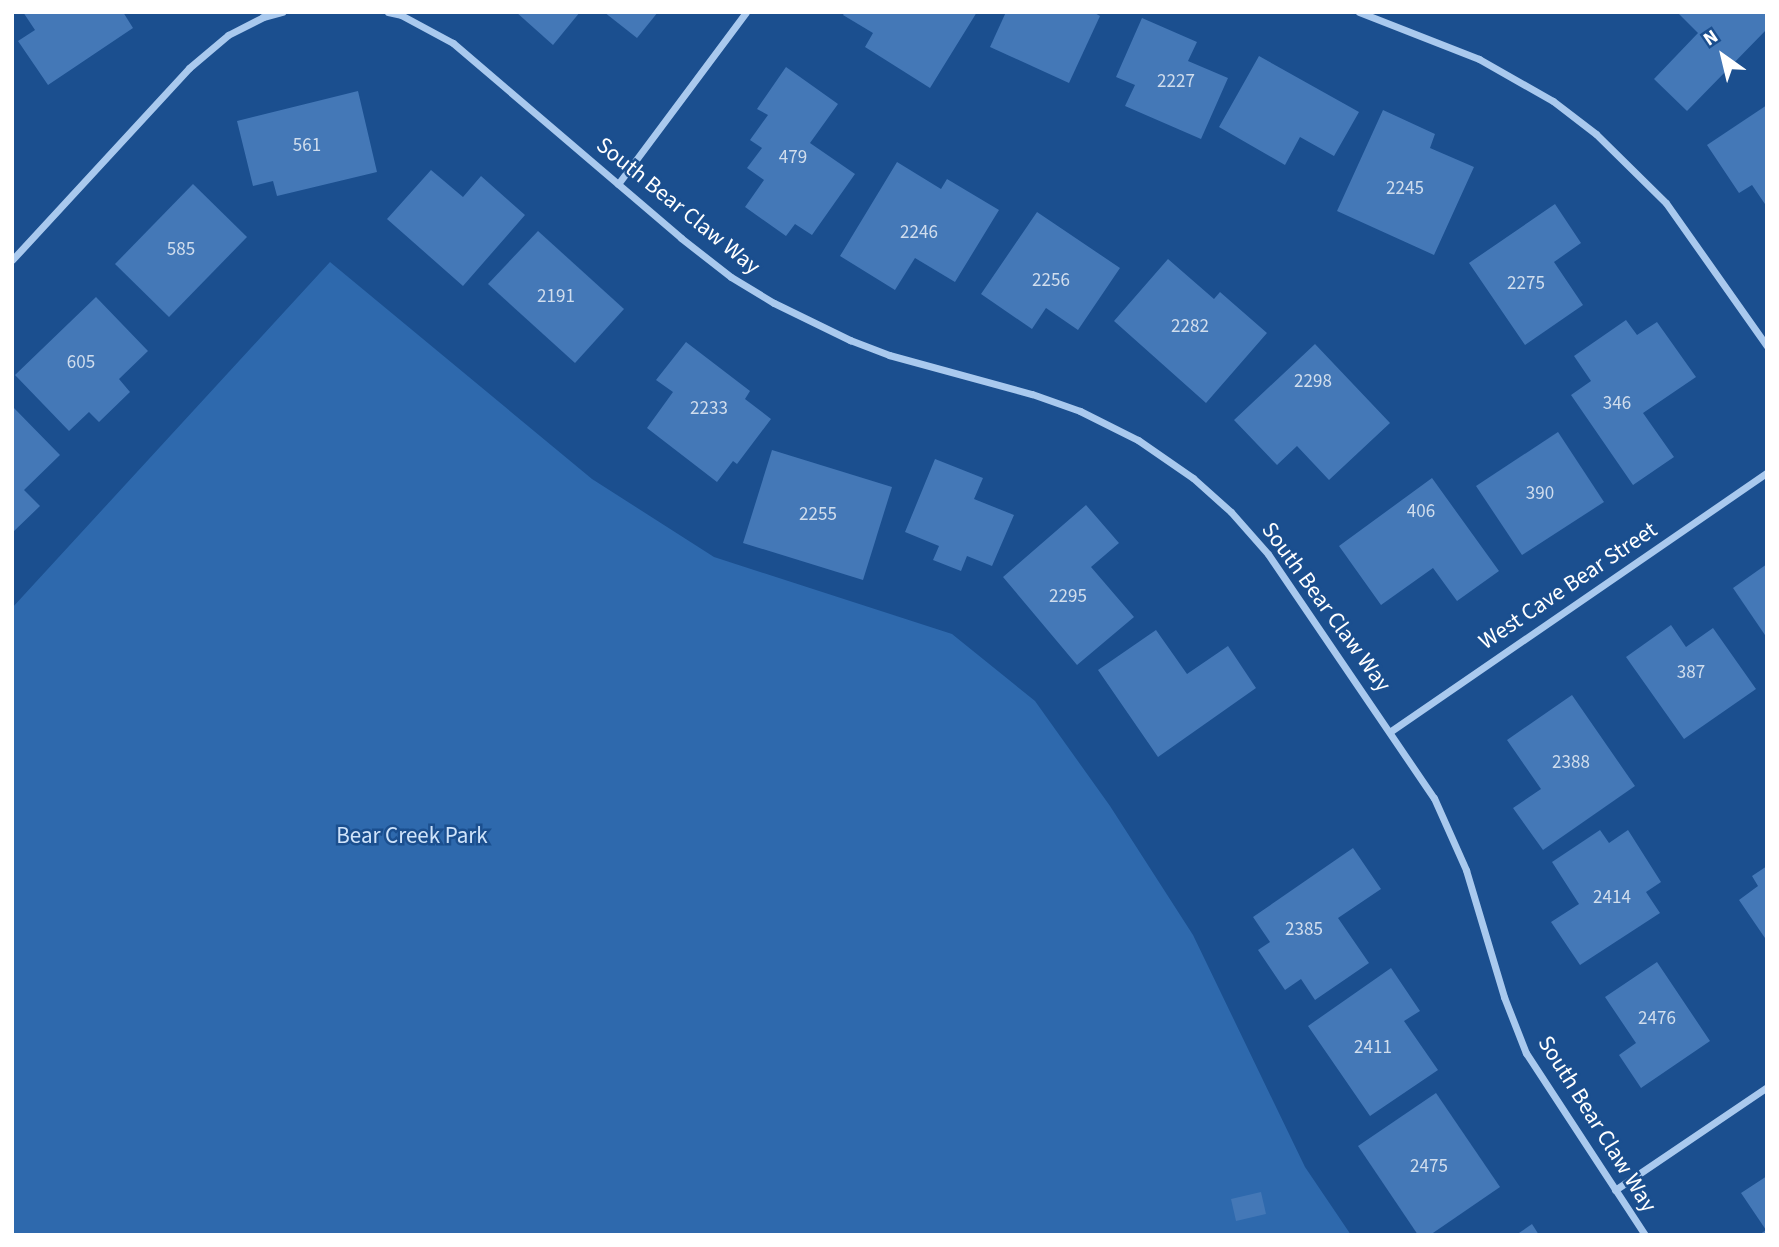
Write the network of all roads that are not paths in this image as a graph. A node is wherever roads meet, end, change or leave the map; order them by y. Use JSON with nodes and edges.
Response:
{"nodes":[{"id":1,"x":282,"y":12,"type":"edge"},
{"id":2,"x":388,"y":12,"type":"edge"},
{"id":3,"x":746,"y":12,"type":"edge"},
{"id":4,"x":1359,"y":12,"type":"edge"},
{"id":5,"x":618,"y":184,"type":"junction"},
{"id":6,"x":12,"y":260,"type":"edge"},
{"id":7,"x":1767,"y":346,"type":"edge"},
{"id":8,"x":1767,"y":473,"type":"edge"},
{"id":9,"x":1391,"y":731,"type":"junction"},
{"id":10,"x":1767,"y":1087,"type":"edge"},
{"id":11,"x":1615,"y":1190,"type":"junction"},
{"id":12,"x":1645,"y":1235,"type":"edge"}],
"edges":[{"from":1,"to":6,"type":"street"},
{"from":2,"to":5,"type":"street","name":"South Bear Claw Way"},
{"from":3,"to":5,"type":"street"},
{"from":4,"to":7,"type":"street"},
{"from":5,"to":9,"type":"street","name":"South Bear Claw Way"},
{"from":8,"to":9,"type":"street","name":"West Cave Bear Street"},
{"from":9,"to":11,"type":"street","name":"South Bear Claw Way"},
{"from":10,"to":11,"type":"street"},
{"from":11,"to":12,"type":"street","name":"South Bear Claw Way"}]}
